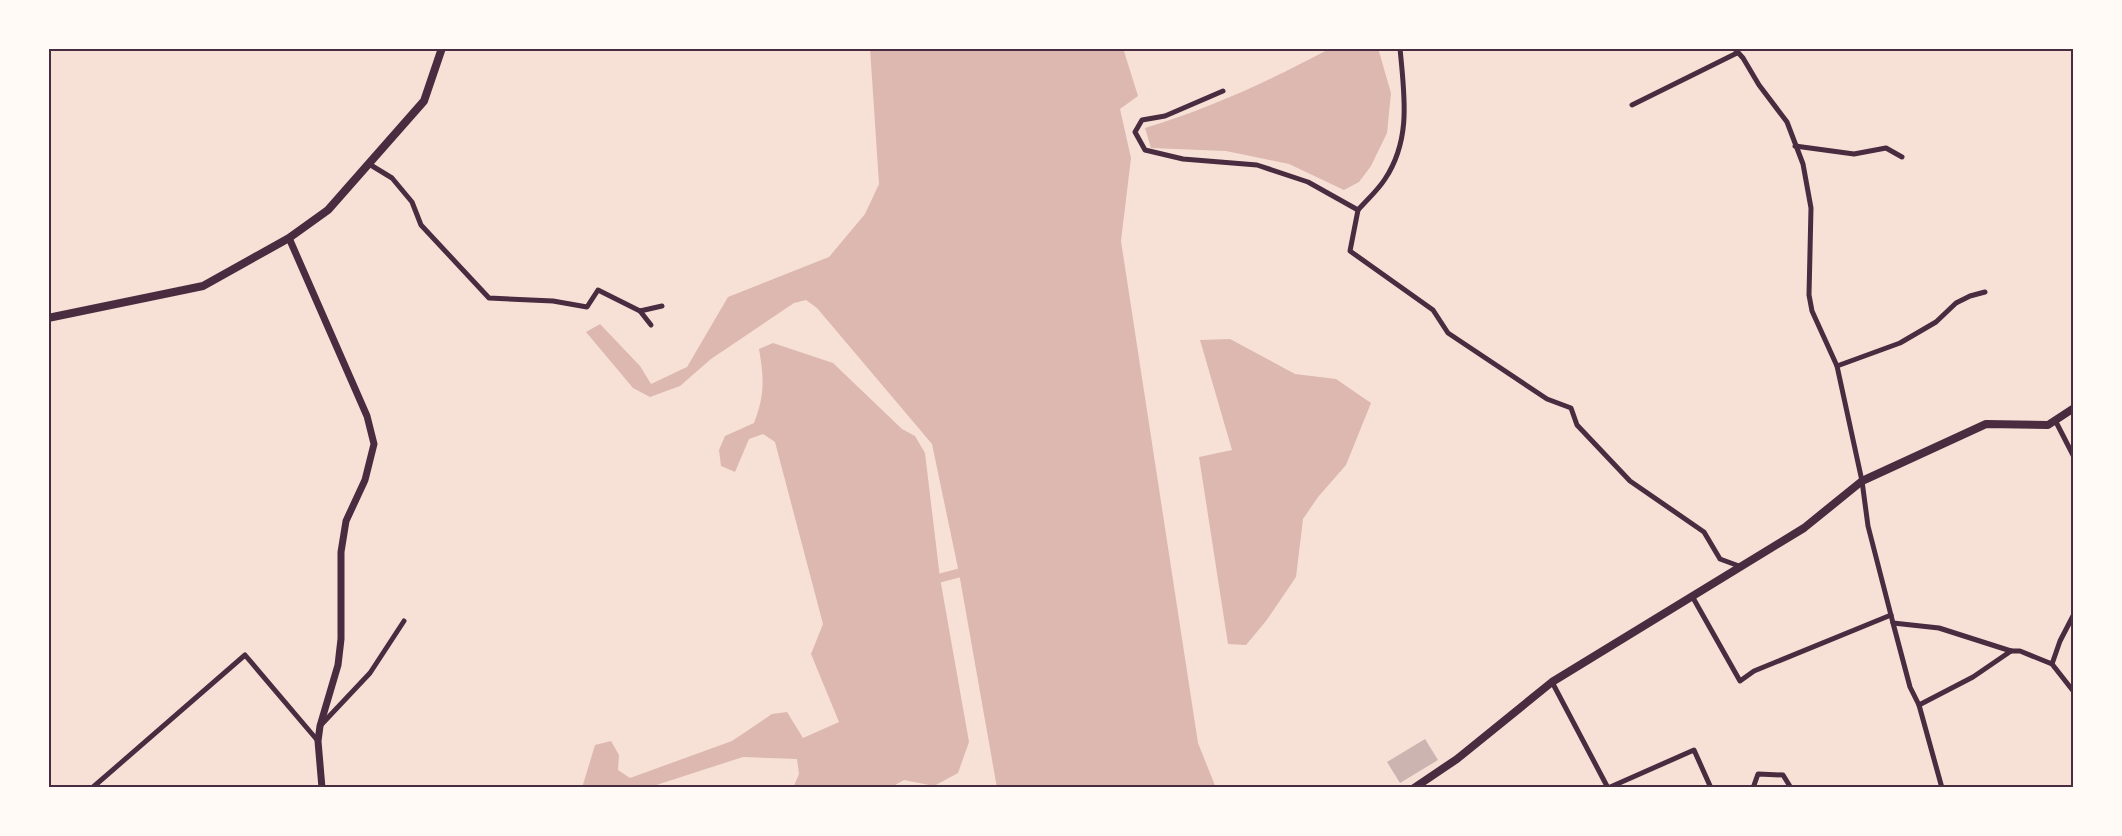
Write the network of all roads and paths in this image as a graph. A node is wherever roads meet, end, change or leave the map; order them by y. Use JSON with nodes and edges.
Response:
{"nodes":[{"id":1,"x":442,"y":48,"type":"edge"},
{"id":2,"x":1400,"y":48,"type":"edge"},
{"id":3,"x":1735,"y":51,"type":"edge"},
{"id":4,"x":1223,"y":91,"type":"dead end"},
{"id":5,"x":1632,"y":105,"type":"dead end"},
{"id":6,"x":1795,"y":146,"type":"junction"},
{"id":7,"x":1902,"y":157,"type":"dead end"},
{"id":8,"x":369,"y":164,"type":"junction"},
{"id":9,"x":1358,"y":210,"type":"junction"},
{"id":10,"x":289,"y":238,"type":"junction"},
{"id":11,"x":1985,"y":292,"type":"dead end"},
{"id":12,"x":662,"y":306,"type":"dead end"},
{"id":13,"x":640,"y":311,"type":"junction"},
{"id":14,"x":48,"y":318,"type":"edge"},
{"id":15,"x":651,"y":325,"type":"dead end"},
{"id":16,"x":1837,"y":366,"type":"junction"},
{"id":17,"x":2074,"y":408,"type":"edge"},
{"id":18,"x":2055,"y":420,"type":"junction"},
{"id":19,"x":2074,"y":457,"type":"edge"},
{"id":20,"x":1862,"y":481,"type":"junction"},
{"id":21,"x":1739,"y":566,"type":"junction"},
{"id":22,"x":1692,"y":596,"type":"junction"},
{"id":23,"x":2074,"y":614,"type":"edge"},
{"id":24,"x":1891,"y":615,"type":"junction"},
{"id":25,"x":404,"y":621,"type":"dead end"},
{"id":26,"x":1893,"y":623,"type":"junction"},
{"id":27,"x":2012,"y":651,"type":"junction"},
{"id":28,"x":2052,"y":664,"type":"junction"},
{"id":29,"x":1552,"y":682,"type":"junction"},
{"id":30,"x":2074,"y":692,"type":"edge"},
{"id":31,"x":1919,"y":705,"type":"junction"},
{"id":32,"x":320,"y":726,"type":"junction"},
{"id":33,"x":318,"y":741,"type":"junction"},
{"id":34,"x":92,"y":788,"type":"edge"},
{"id":35,"x":322,"y":788,"type":"edge"},
{"id":36,"x":1414,"y":788,"type":"edge"},
{"id":37,"x":1608,"y":788,"type":"edge"},
{"id":38,"x":1711,"y":788,"type":"edge"},
{"id":39,"x":1753,"y":788,"type":"edge"},
{"id":40,"x":1791,"y":788,"type":"edge"},
{"id":41,"x":1942,"y":788,"type":"edge"}],
"edges":[{"from":1,"to":8,"type":"main road"},
{"from":2,"to":9,"type":"street"},
{"from":3,"to":5,"type":"street"},
{"from":3,"to":6,"type":"street"},
{"from":4,"to":9,"type":"street"},
{"from":6,"to":7,"type":"street"},
{"from":6,"to":16,"type":"street"},
{"from":8,"to":10,"type":"main road"},
{"from":8,"to":13,"type":"street"},
{"from":9,"to":21,"type":"street"},
{"from":10,"to":14,"type":"main road"},
{"from":10,"to":32,"type":"street"},
{"from":11,"to":16,"type":"street"},
{"from":12,"to":13,"type":"street"},
{"from":13,"to":15,"type":"street"},
{"from":16,"to":20,"type":"street"},
{"from":17,"to":18,"type":"main road"},
{"from":18,"to":19,"type":"street"},
{"from":18,"to":20,"type":"main road"},
{"from":20,"to":21,"type":"main road"},
{"from":20,"to":24,"type":"street"},
{"from":21,"to":22,"type":"main road"},
{"from":22,"to":24,"type":"street"},
{"from":22,"to":29,"type":"main road"},
{"from":23,"to":28,"type":"street"},
{"from":24,"to":26,"type":"street"},
{"from":25,"to":32,"type":"street"},
{"from":26,"to":27,"type":"street"},
{"from":26,"to":31,"type":"street"},
{"from":27,"to":28,"type":"street"},
{"from":27,"to":31,"type":"street"},
{"from":28,"to":30,"type":"street"},
{"from":29,"to":36,"type":"main road"},
{"from":29,"to":37,"type":"street"},
{"from":31,"to":41,"type":"street"},
{"from":32,"to":33,"type":"street"},
{"from":33,"to":34,"type":"street"},
{"from":33,"to":35,"type":"street"},
{"from":37,"to":38,"type":"street"},
{"from":39,"to":40,"type":"street"}]}
